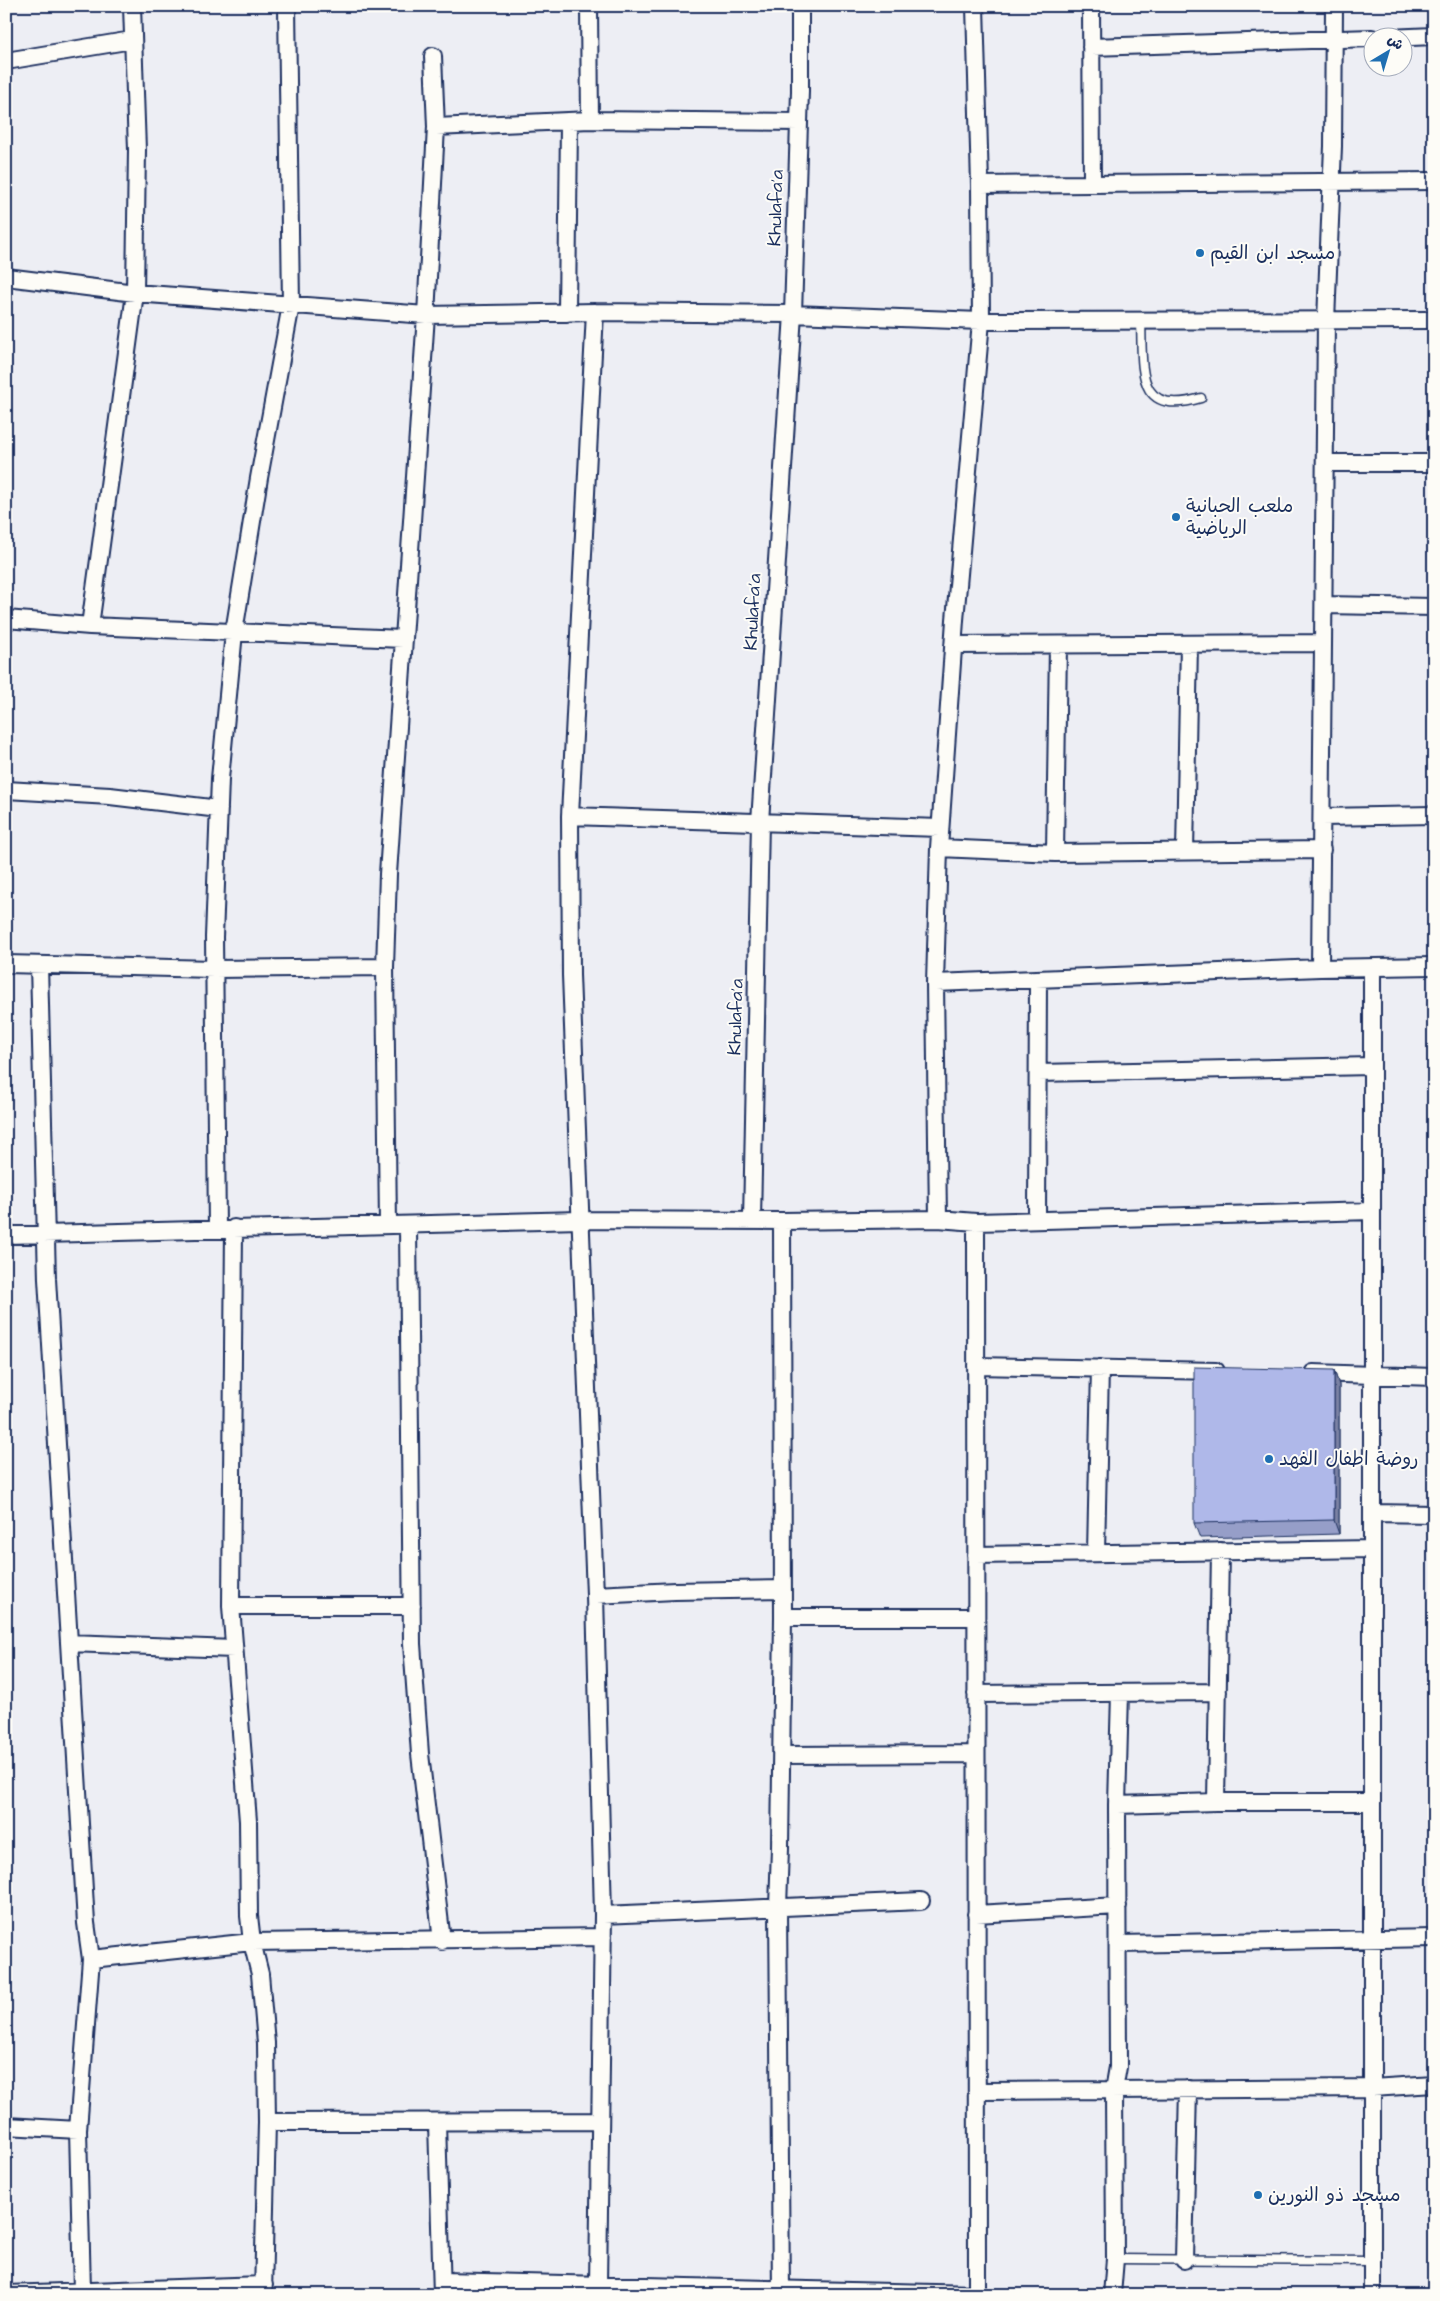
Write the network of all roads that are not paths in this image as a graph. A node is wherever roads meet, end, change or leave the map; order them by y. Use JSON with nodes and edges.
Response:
{"nodes":[{"id":1,"x":132,"y":6,"type":"edge"},
{"id":2,"x":287,"y":6,"type":"edge"},
{"id":3,"x":589,"y":6,"type":"edge"},
{"id":4,"x":800,"y":6,"type":"edge"},
{"id":5,"x":975,"y":6,"type":"edge"},
{"id":6,"x":1091,"y":6,"type":"edge"},
{"id":7,"x":1334,"y":6,"type":"edge"},
{"id":8,"x":1434,"y":36,"type":"edge"},
{"id":9,"x":1412,"y":37,"type":"edge"},
{"id":10,"x":1362,"y":38,"type":"edge"},
{"id":11,"x":1334,"y":39,"type":"junction"},
{"id":12,"x":132,"y":40,"type":"junction"},
{"id":13,"x":1091,"y":47,"type":"junction"},
{"id":14,"x":433,"y":56,"type":"dead end"},
{"id":15,"x":6,"y":61,"type":"edge"},
{"id":16,"x":590,"y":120,"type":"junction"},
{"id":17,"x":569,"y":122,"type":"junction"},
{"id":18,"x":799,"y":122,"type":"junction"},
{"id":19,"x":436,"y":127,"type":"junction"},
{"id":20,"x":1434,"y":181,"type":"edge"},
{"id":21,"x":1331,"y":182,"type":"junction"},
{"id":22,"x":1092,"y":183,"type":"junction"},
{"id":23,"x":980,"y":185,"type":"junction"},
{"id":24,"x":6,"y":277,"type":"edge"},
{"id":25,"x":135,"y":293,"type":"junction"},
{"id":26,"x":291,"y":305,"type":"junction"},
{"id":27,"x":595,"y":312,"type":"junction"},
{"id":28,"x":568,"y":313,"type":"junction"},
{"id":29,"x":793,"y":314,"type":"junction"},
{"id":30,"x":426,"y":315,"type":"junction"},
{"id":31,"x":1141,"y":320,"type":"junction"},
{"id":32,"x":1434,"y":320,"type":"edge"},
{"id":33,"x":981,"y":321,"type":"junction"},
{"id":34,"x":1326,"y":322,"type":"junction"},
{"id":35,"x":1201,"y":398,"type":"dead end"},
{"id":36,"x":1325,"y":463,"type":"junction"},
{"id":37,"x":1434,"y":463,"type":"edge"},
{"id":38,"x":1324,"y":605,"type":"junction"},
{"id":39,"x":1434,"y":606,"type":"edge"},
{"id":40,"x":6,"y":619,"type":"edge"},
{"id":41,"x":90,"y":626,"type":"junction"},
{"id":42,"x":234,"y":632,"type":"junction"},
{"id":43,"x":403,"y":640,"type":"junction"},
{"id":44,"x":1323,"y":643,"type":"junction"},
{"id":45,"x":1189,"y":644,"type":"junction"},
{"id":46,"x":953,"y":645,"type":"junction"},
{"id":47,"x":1058,"y":645,"type":"junction"},
{"id":48,"x":6,"y":790,"type":"edge"},
{"id":49,"x":219,"y":809,"type":"junction"},
{"id":50,"x":1434,"y":815,"type":"edge"},
{"id":51,"x":570,"y":816,"type":"junction"},
{"id":52,"x":1322,"y":816,"type":"junction"},
{"id":53,"x":760,"y":822,"type":"junction"},
{"id":54,"x":940,"y":828,"type":"junction"},
{"id":55,"x":939,"y":848,"type":"junction"},
{"id":56,"x":1322,"y":850,"type":"junction"},
{"id":57,"x":1185,"y":852,"type":"junction"},
{"id":58,"x":1055,"y":853,"type":"junction"},
{"id":59,"x":6,"y":964,"type":"edge"},
{"id":60,"x":39,"y":965,"type":"junction"},
{"id":61,"x":1434,"y":966,"type":"edge"},
{"id":62,"x":385,"y":968,"type":"junction"},
{"id":63,"x":1320,"y":968,"type":"junction"},
{"id":64,"x":1372,"y":968,"type":"junction"},
{"id":65,"x":214,"y":969,"type":"junction"},
{"id":66,"x":1038,"y":979,"type":"junction"},
{"id":67,"x":934,"y":983,"type":"junction"},
{"id":68,"x":1372,"y":1066,"type":"junction"},
{"id":69,"x":1038,"y":1073,"type":"junction"},
{"id":70,"x":1372,"y":1211,"type":"junction"},
{"id":71,"x":938,"y":1218,"type":"junction"},
{"id":72,"x":580,"y":1220,"type":"junction"},
{"id":73,"x":752,"y":1220,"type":"junction"},
{"id":74,"x":1037,"y":1220,"type":"junction"},
{"id":75,"x":782,"y":1221,"type":"junction"},
{"id":76,"x":976,"y":1222,"type":"junction"},
{"id":77,"x":388,"y":1225,"type":"junction"},
{"id":78,"x":408,"y":1226,"type":"junction"},
{"id":79,"x":217,"y":1228,"type":"junction"},
{"id":80,"x":234,"y":1228,"type":"junction"},
{"id":81,"x":6,"y":1235,"type":"edge"},
{"id":82,"x":46,"y":1235,"type":"junction"},
{"id":83,"x":976,"y":1366,"type":"junction"},
{"id":84,"x":1100,"y":1368,"type":"junction"},
{"id":85,"x":1236,"y":1371,"type":"edge"},
{"id":86,"x":1294,"y":1372,"type":"edge"},
{"id":87,"x":1372,"y":1374,"type":"junction"},
{"id":88,"x":1434,"y":1376,"type":"edge"},
{"id":89,"x":1372,"y":1513,"type":"junction"},
{"id":90,"x":1434,"y":1514,"type":"edge"},
{"id":91,"x":1372,"y":1549,"type":"junction"},
{"id":92,"x":1220,"y":1551,"type":"junction"},
{"id":93,"x":1096,"y":1553,"type":"junction"},
{"id":94,"x":976,"y":1555,"type":"junction"},
{"id":95,"x":782,"y":1590,"type":"junction"},
{"id":96,"x":595,"y":1595,"type":"junction"},
{"id":97,"x":231,"y":1606,"type":"junction"},
{"id":98,"x":412,"y":1606,"type":"junction"},
{"id":99,"x":783,"y":1617,"type":"junction"},
{"id":100,"x":976,"y":1617,"type":"junction"},
{"id":101,"x":70,"y":1643,"type":"junction"},
{"id":102,"x":234,"y":1649,"type":"junction"},
{"id":103,"x":1218,"y":1692,"type":"junction"},
{"id":104,"x":1120,"y":1693,"type":"junction"},
{"id":105,"x":976,"y":1694,"type":"junction"},
{"id":106,"x":976,"y":1754,"type":"junction"},
{"id":107,"x":782,"y":1755,"type":"junction"},
{"id":108,"x":1216,"y":1802,"type":"junction"},
{"id":109,"x":1372,"y":1802,"type":"junction"},
{"id":110,"x":1117,"y":1805,"type":"junction"},
{"id":111,"x":921,"y":1902,"type":"dead end"},
{"id":112,"x":1118,"y":1906,"type":"junction"},
{"id":113,"x":778,"y":1907,"type":"junction"},
{"id":114,"x":976,"y":1914,"type":"junction"},
{"id":115,"x":602,"y":1915,"type":"junction"},
{"id":116,"x":603,"y":1938,"type":"junction"},
{"id":117,"x":1434,"y":1938,"type":"edge"},
{"id":118,"x":1372,"y":1939,"type":"junction"},
{"id":119,"x":442,"y":1941,"type":"junction"},
{"id":120,"x":252,"y":1942,"type":"junction"},
{"id":121,"x":1118,"y":1944,"type":"junction"},
{"id":122,"x":91,"y":1959,"type":"junction"},
{"id":123,"x":1434,"y":2084,"type":"edge"},
{"id":124,"x":1372,"y":2088,"type":"junction"},
{"id":125,"x":1188,"y":2089,"type":"junction"},
{"id":126,"x":1114,"y":2090,"type":"junction"},
{"id":127,"x":977,"y":2091,"type":"junction"},
{"id":128,"x":599,"y":2121,"type":"junction"},
{"id":129,"x":267,"y":2122,"type":"junction"},
{"id":130,"x":437,"y":2122,"type":"junction"},
{"id":131,"x":6,"y":2126,"type":"edge"},
{"id":132,"x":78,"y":2130,"type":"junction"},
{"id":133,"x":1115,"y":2259,"type":"junction"},
{"id":134,"x":1184,"y":2260,"type":"junction"},
{"id":135,"x":1372,"y":2261,"type":"junction"},
{"id":136,"x":598,"y":2285,"type":"junction"},
{"id":137,"x":442,"y":2288,"type":"edge"},
{"id":138,"x":264,"y":2290,"type":"edge"},
{"id":139,"x":82,"y":2291,"type":"junction"},
{"id":140,"x":781,"y":2291,"type":"edge"},
{"id":141,"x":6,"y":2294,"type":"edge"},
{"id":142,"x":977,"y":2294,"type":"edge"},
{"id":143,"x":1112,"y":2295,"type":"edge"},
{"id":144,"x":1372,"y":2295,"type":"edge"}],
"edges":[{"from":1,"to":12,"type":"street"},
{"from":2,"to":26,"type":"street"},
{"from":3,"to":16,"type":"street"},
{"from":4,"to":18,"type":"street","name":"Khulafa'a"},
{"from":5,"to":23,"type":"street"},
{"from":6,"to":13,"type":"street"},
{"from":7,"to":11,"type":"street"},
{"from":8,"to":9,"type":"street"},
{"from":10,"to":11,"type":"street"},
{"from":11,"to":13,"type":"street"},
{"from":11,"to":21,"type":"street"},
{"from":12,"to":15,"type":"street"},
{"from":12,"to":25,"type":"street"},
{"from":13,"to":22,"type":"street"},
{"from":14,"to":19,"type":"street"},
{"from":16,"to":17,"type":"street"},
{"from":16,"to":18,"type":"street"},
{"from":17,"to":19,"type":"street"},
{"from":17,"to":28,"type":"street"},
{"from":18,"to":29,"type":"street","name":"Khulafa'a"},
{"from":19,"to":30,"type":"street"},
{"from":20,"to":21,"type":"street"},
{"from":21,"to":22,"type":"street"},
{"from":21,"to":34,"type":"street"},
{"from":22,"to":23,"type":"street"},
{"from":23,"to":33,"type":"street"},
{"from":24,"to":25,"type":"street"},
{"from":25,"to":26,"type":"street"},
{"from":25,"to":41,"type":"street"},
{"from":26,"to":30,"type":"street"},
{"from":26,"to":42,"type":"street"},
{"from":27,"to":28,"type":"street"},
{"from":27,"to":29,"type":"street"},
{"from":27,"to":51,"type":"street"},
{"from":28,"to":30,"type":"street"},
{"from":29,"to":33,"type":"street"},
{"from":29,"to":53,"type":"street","name":"Khulafa'a"},
{"from":30,"to":43,"type":"street"},
{"from":31,"to":33,"type":"street"},
{"from":31,"to":34,"type":"street"},
{"from":31,"to":35,"type":"lane"},
{"from":32,"to":34,"type":"street"},
{"from":33,"to":46,"type":"street"},
{"from":34,"to":36,"type":"street"},
{"from":36,"to":37,"type":"street"},
{"from":36,"to":38,"type":"street"},
{"from":38,"to":39,"type":"street"},
{"from":38,"to":44,"type":"street"},
{"from":40,"to":41,"type":"street"},
{"from":41,"to":42,"type":"street"},
{"from":42,"to":43,"type":"street"},
{"from":42,"to":49,"type":"street"},
{"from":43,"to":62,"type":"street"},
{"from":44,"to":45,"type":"street"},
{"from":44,"to":52,"type":"street"},
{"from":45,"to":47,"type":"street"},
{"from":45,"to":57,"type":"street"},
{"from":46,"to":47,"type":"street"},
{"from":46,"to":54,"type":"street"},
{"from":47,"to":58,"type":"street"},
{"from":48,"to":49,"type":"street"},
{"from":49,"to":65,"type":"street"},
{"from":50,"to":52,"type":"street"},
{"from":51,"to":53,"type":"street"},
{"from":51,"to":72,"type":"street"},
{"from":52,"to":56,"type":"street"},
{"from":53,"to":54,"type":"street"},
{"from":53,"to":73,"type":"street","name":"Khulafa'a"},
{"from":54,"to":55,"type":"street"},
{"from":55,"to":58,"type":"street"},
{"from":55,"to":67,"type":"street"},
{"from":56,"to":57,"type":"street"},
{"from":56,"to":63,"type":"street"},
{"from":57,"to":58,"type":"street"},
{"from":59,"to":60,"type":"street"},
{"from":60,"to":65,"type":"street"},
{"from":60,"to":82,"type":"street"},
{"from":61,"to":64,"type":"street"},
{"from":62,"to":65,"type":"street"},
{"from":62,"to":77,"type":"street"},
{"from":63,"to":64,"type":"street"},
{"from":63,"to":66,"type":"street"},
{"from":64,"to":68,"type":"street"},
{"from":65,"to":79,"type":"street"},
{"from":66,"to":67,"type":"street"},
{"from":66,"to":69,"type":"street"},
{"from":67,"to":71,"type":"street"},
{"from":68,"to":69,"type":"street"},
{"from":68,"to":70,"type":"street"},
{"from":69,"to":74,"type":"street"},
{"from":70,"to":74,"type":"street"},
{"from":70,"to":87,"type":"street"},
{"from":71,"to":75,"type":"street"},
{"from":71,"to":76,"type":"street"},
{"from":72,"to":73,"type":"street"},
{"from":72,"to":78,"type":"street"},
{"from":72,"to":96,"type":"street"},
{"from":73,"to":75,"type":"street"},
{"from":74,"to":76,"type":"street"},
{"from":75,"to":95,"type":"street"},
{"from":76,"to":83,"type":"street"},
{"from":77,"to":78,"type":"street"},
{"from":77,"to":80,"type":"street"},
{"from":78,"to":98,"type":"street"},
{"from":79,"to":80,"type":"street"},
{"from":79,"to":82,"type":"street"},
{"from":80,"to":97,"type":"street"},
{"from":81,"to":82,"type":"street"},
{"from":82,"to":101,"type":"street"},
{"from":83,"to":84,"type":"street"},
{"from":83,"to":94,"type":"street"},
{"from":84,"to":85,"type":"street"},
{"from":84,"to":93,"type":"street"},
{"from":86,"to":87,"type":"street"},
{"from":87,"to":88,"type":"street"},
{"from":87,"to":89,"type":"street"},
{"from":89,"to":90,"type":"street"},
{"from":89,"to":91,"type":"street"},
{"from":91,"to":92,"type":"street"},
{"from":91,"to":109,"type":"street"},
{"from":92,"to":93,"type":"street"},
{"from":92,"to":103,"type":"street"},
{"from":93,"to":94,"type":"street"},
{"from":94,"to":100,"type":"street"},
{"from":95,"to":96,"type":"street"},
{"from":95,"to":99,"type":"street"},
{"from":96,"to":115,"type":"street"},
{"from":97,"to":98,"type":"street"},
{"from":97,"to":102,"type":"street"},
{"from":98,"to":119,"type":"street"},
{"from":99,"to":100,"type":"street"},
{"from":99,"to":107,"type":"street"},
{"from":100,"to":105,"type":"street"},
{"from":101,"to":102,"type":"street"},
{"from":101,"to":122,"type":"street"},
{"from":102,"to":120,"type":"street"},
{"from":103,"to":104,"type":"street"},
{"from":103,"to":108,"type":"street"},
{"from":104,"to":105,"type":"street"},
{"from":104,"to":110,"type":"street"},
{"from":105,"to":106,"type":"street"},
{"from":106,"to":107,"type":"street"},
{"from":106,"to":114,"type":"street"},
{"from":107,"to":113,"type":"street"},
{"from":108,"to":109,"type":"street"},
{"from":108,"to":110,"type":"street"},
{"from":109,"to":118,"type":"street"},
{"from":110,"to":112,"type":"street"},
{"from":111,"to":113,"type":"street"},
{"from":112,"to":114,"type":"street"},
{"from":112,"to":121,"type":"street"},
{"from":113,"to":115,"type":"street"},
{"from":113,"to":140,"type":"street"},
{"from":114,"to":127,"type":"street"},
{"from":115,"to":116,"type":"street"},
{"from":116,"to":119,"type":"street"},
{"from":116,"to":128,"type":"street"},
{"from":117,"to":118,"type":"street"},
{"from":118,"to":121,"type":"street"},
{"from":118,"to":124,"type":"street"},
{"from":119,"to":120,"type":"street"},
{"from":120,"to":122,"type":"street"},
{"from":120,"to":129,"type":"street"},
{"from":121,"to":126,"type":"street"},
{"from":122,"to":132,"type":"street"},
{"from":123,"to":124,"type":"street"},
{"from":124,"to":125,"type":"street"},
{"from":124,"to":135,"type":"street"},
{"from":125,"to":126,"type":"street"},
{"from":125,"to":134,"type":"street"},
{"from":126,"to":127,"type":"street"},
{"from":126,"to":133,"type":"street"},
{"from":127,"to":142,"type":"street"},
{"from":128,"to":130,"type":"street"},
{"from":128,"to":136,"type":"street"},
{"from":129,"to":130,"type":"street"},
{"from":129,"to":138,"type":"street"},
{"from":130,"to":137,"type":"street"},
{"from":131,"to":132,"type":"street"},
{"from":132,"to":139,"type":"street"},
{"from":133,"to":134,"type":"lane"},
{"from":133,"to":143,"type":"street"},
{"from":134,"to":135,"type":"lane"},
{"from":135,"to":144,"type":"street"},
{"from":136,"to":137,"type":"street"},
{"from":136,"to":140,"type":"street"},
{"from":138,"to":139,"type":"street"},
{"from":139,"to":141,"type":"street"},
{"from":140,"to":142,"type":"street"}]}
